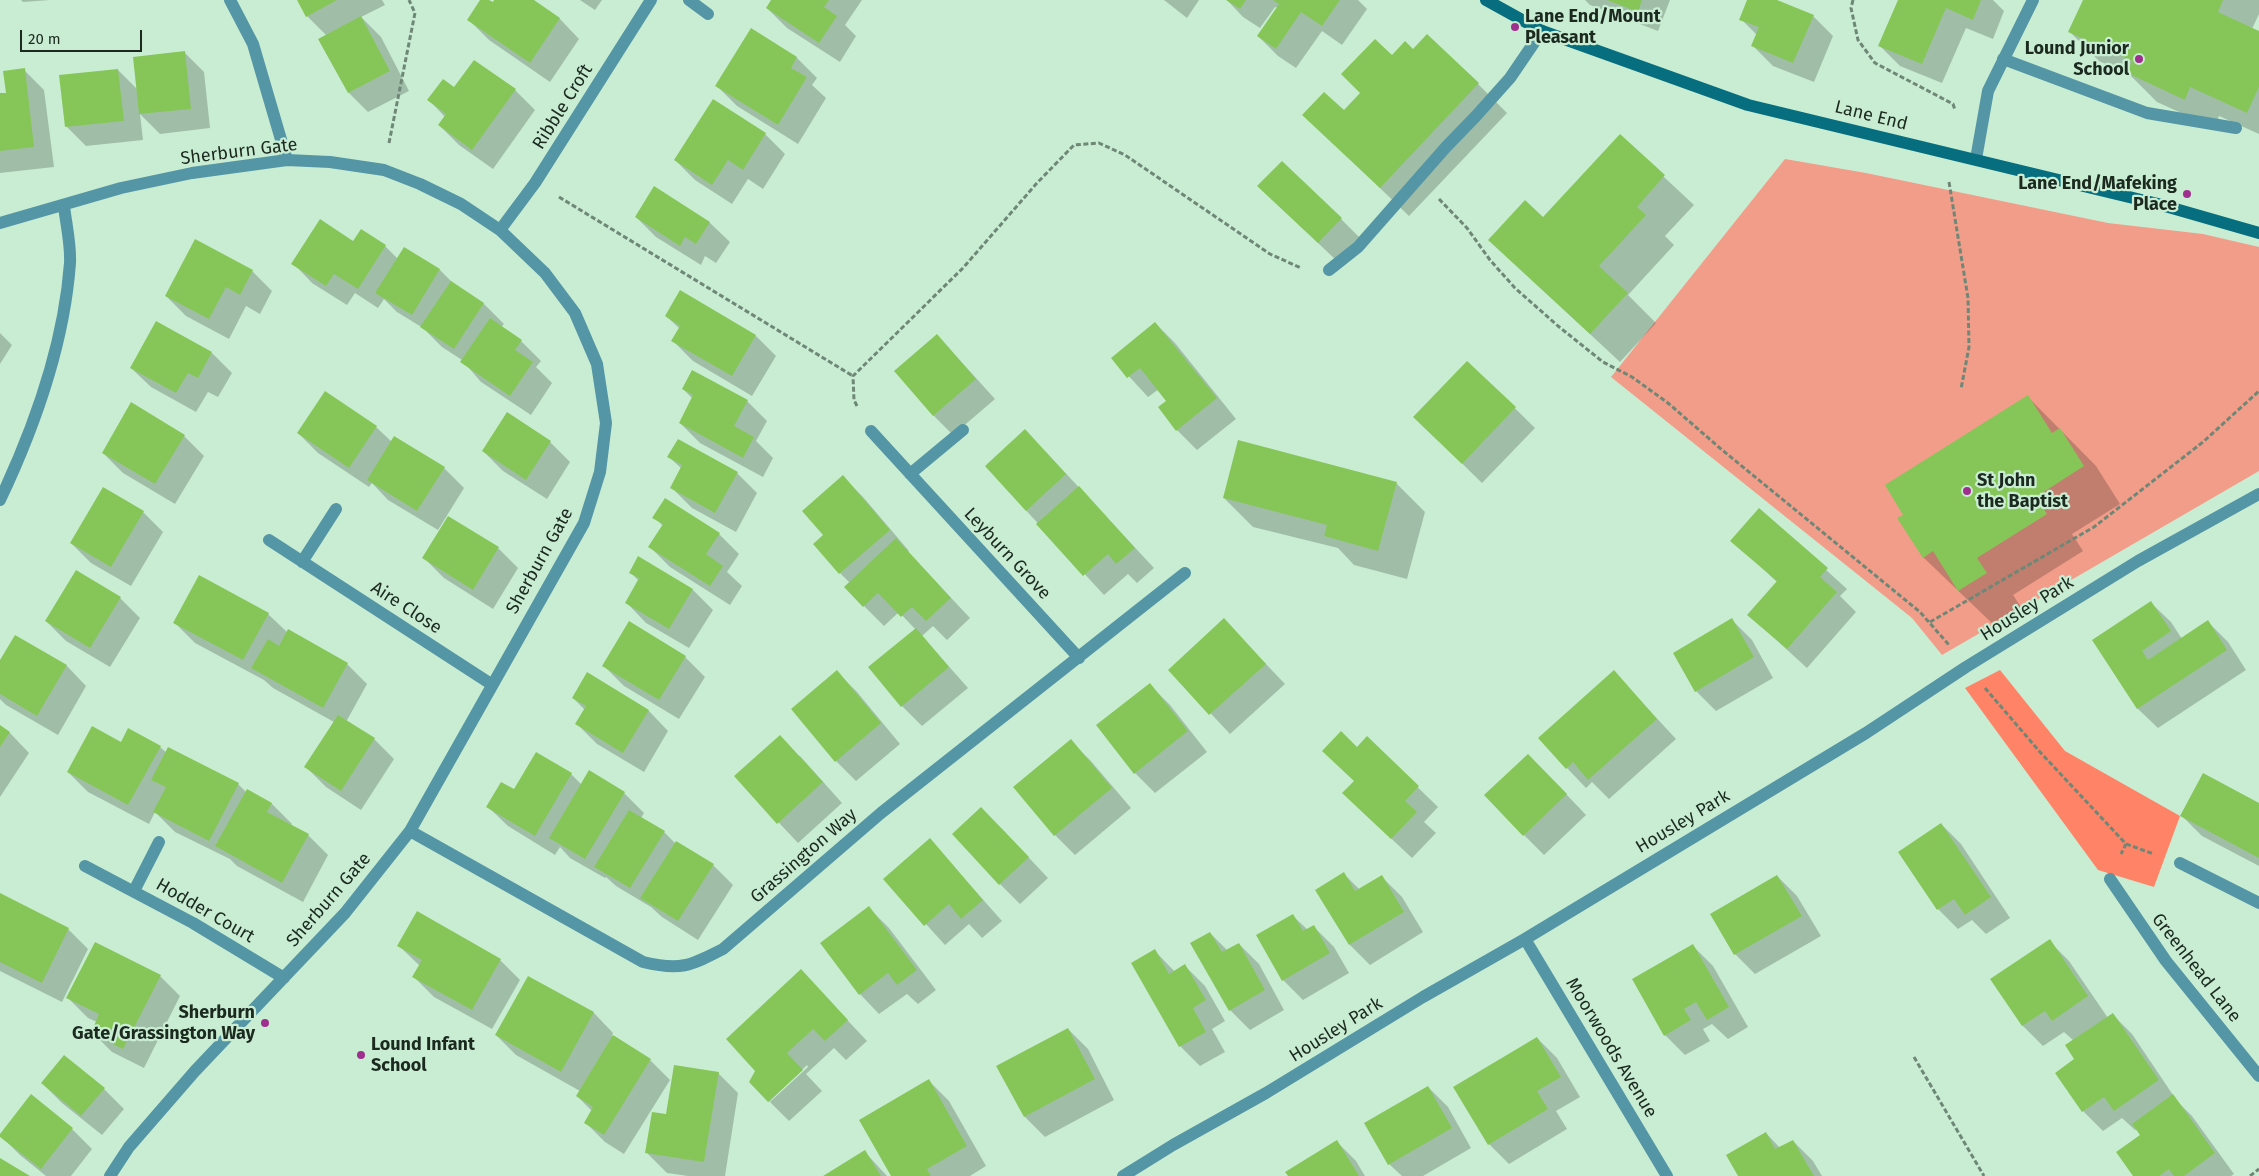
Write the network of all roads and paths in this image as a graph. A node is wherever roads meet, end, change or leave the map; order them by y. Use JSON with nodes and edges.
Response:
{"nodes":[{"id":1,"x":230,"y":0,"type":"edge"},
{"id":2,"x":409,"y":0,"type":"edge"},
{"id":3,"x":651,"y":0,"type":"edge"},
{"id":4,"x":689,"y":0,"type":"edge"},
{"id":5,"x":1486,"y":0,"type":"edge"},
{"id":6,"x":1852,"y":0,"type":"edge"},
{"id":7,"x":2033,"y":0,"type":"edge"},
{"id":8,"x":708,"y":14,"type":"dead end"},
{"id":9,"x":1542,"y":30,"type":"junction"},
{"id":10,"x":2003,"y":59,"type":"junction"},
{"id":11,"x":1957,"y":113,"type":"dead end"},
{"id":12,"x":2236,"y":128,"type":"dead end"},
{"id":13,"x":1945,"y":152,"type":"junction"},
{"id":14,"x":1976,"y":159,"type":"junction"},
{"id":15,"x":287,"y":160,"type":"junction"},
{"id":16,"x":384,"y":170,"type":"junction"},
{"id":17,"x":535,"y":183,"type":"junction"},
{"id":18,"x":1410,"y":187,"type":"junction"},
{"id":19,"x":64,"y":206,"type":"junction"},
{"id":20,"x":0,"y":223,"type":"edge"},
{"id":21,"x":500,"y":230,"type":"junction"},
{"id":22,"x":2259,"y":233,"type":"edge"},
{"id":23,"x":1329,"y":270,"type":"joint"},
{"id":24,"x":853,"y":376,"type":"junction"},
{"id":25,"x":1961,"y":390,"type":"dead end"},
{"id":26,"x":2259,"y":391,"type":"edge"},
{"id":27,"x":963,"y":430,"type":"dead end"},
{"id":28,"x":871,"y":431,"type":"joint"},
{"id":29,"x":910,"y":474,"type":"junction"},
{"id":30,"x":2259,"y":494,"type":"edge"},
{"id":31,"x":0,"y":500,"type":"edge"},
{"id":32,"x":336,"y":509,"type":"dead end"},
{"id":33,"x":269,"y":540,"type":"dead end"},
{"id":34,"x":302,"y":562,"type":"junction"},
{"id":35,"x":1186,"y":573,"type":"dead end"},
{"id":36,"x":1930,"y":622,"type":"junction"},
{"id":37,"x":1079,"y":658,"type":"junction"},
{"id":38,"x":1966,"y":667,"type":"junction"},
{"id":39,"x":491,"y":684,"type":"junction"},
{"id":40,"x":410,"y":830,"type":"junction"},
{"id":41,"x":159,"y":842,"type":"dead end"},
{"id":42,"x":2180,"y":863,"type":"dead end"},
{"id":43,"x":85,"y":866,"type":"dead end"},
{"id":44,"x":2110,"y":879,"type":"joint"},
{"id":45,"x":134,"y":891,"type":"junction"},
{"id":46,"x":2259,"y":903,"type":"edge"},
{"id":47,"x":1525,"y":939,"type":"junction"},
{"id":48,"x":284,"y":978,"type":"junction"},
{"id":49,"x":1914,"y":1057,"type":"dead end"},
{"id":50,"x":2259,"y":1076,"type":"edge"},
{"id":51,"x":2259,"y":1169,"type":"edge"},
{"id":52,"x":110,"y":1176,"type":"edge"},
{"id":53,"x":1122,"y":1176,"type":"edge"},
{"id":54,"x":1667,"y":1176,"type":"edge"},
{"id":55,"x":1984,"y":1176,"type":"edge"},
{"id":56,"x":2250,"y":1176,"type":"edge"}],
"edges":[{"from":1,"to":15,"type":"street"},
{"from":2,"to":16,"type":"path"},
{"from":3,"to":17,"type":"street","name":"Ribble Croft"},
{"from":4,"to":8,"type":"street"},
{"from":5,"to":9,"type":"street","name":"Lane End"},
{"from":6,"to":11,"type":"path"},
{"from":7,"to":10,"type":"street"},
{"from":9,"to":13,"type":"street","name":"Lane End"},
{"from":9,"to":18,"type":"street"},
{"from":10,"to":12,"type":"street"},
{"from":10,"to":14,"type":"street"},
{"from":13,"to":14,"type":"street","name":"Lane End"},
{"from":13,"to":25,"type":"path"},
{"from":14,"to":22,"type":"street","name":"Lane End"},
{"from":15,"to":16,"type":"street","name":"Sherburn Gate"},
{"from":15,"to":19,"type":"street","name":"Sherburn Gate"},
{"from":16,"to":21,"type":"street","name":"Sherburn Gate"},
{"from":17,"to":21,"type":"street","name":"Ribble Croft"},
{"from":17,"to":24,"type":"path"},
{"from":18,"to":23,"type":"street"},
{"from":18,"to":36,"type":"path"},
{"from":19,"to":20,"type":"street","name":"Sherburn Gate"},
{"from":19,"to":31,"type":"street"},
{"from":21,"to":39,"type":"street","name":"Sherburn Gate"},
{"from":23,"to":24,"type":"path"},
{"from":24,"to":28,"type":"path"},
{"from":26,"to":36,"type":"path"},
{"from":27,"to":29,"type":"street"},
{"from":28,"to":29,"type":"street","name":"Leyburn Grove"},
{"from":29,"to":37,"type":"street","name":"Leyburn Grove"},
{"from":30,"to":38,"type":"street","name":"Housley Park"},
{"from":32,"to":34,"type":"street"},
{"from":33,"to":34,"type":"street","name":"Aire Close"},
{"from":34,"to":39,"type":"street","name":"Aire Close"},
{"from":35,"to":37,"type":"street","name":"Grassington Way"},
{"from":36,"to":38,"type":"path"},
{"from":37,"to":40,"type":"street","name":"Grassington Way"},
{"from":38,"to":44,"type":"path"},
{"from":38,"to":47,"type":"street","name":"Housley Park"},
{"from":39,"to":40,"type":"street","name":"Sherburn Gate"},
{"from":40,"to":48,"type":"street","name":"Sherburn Gate"},
{"from":41,"to":45,"type":"street","name":"Hodder Court"},
{"from":42,"to":46,"type":"street"},
{"from":43,"to":45,"type":"street","name":"Hodder Court"},
{"from":44,"to":50,"type":"street","name":"Greenhead Lane"},
{"from":45,"to":48,"type":"street","name":"Hodder Court"},
{"from":47,"to":53,"type":"street","name":"Housley Park"},
{"from":47,"to":54,"type":"street","name":"Moorwoods Avenue"},
{"from":48,"to":52,"type":"street","name":"Sherburn Gate"},
{"from":49,"to":55,"type":"path"},
{"from":51,"to":56,"type":"path"}]}
